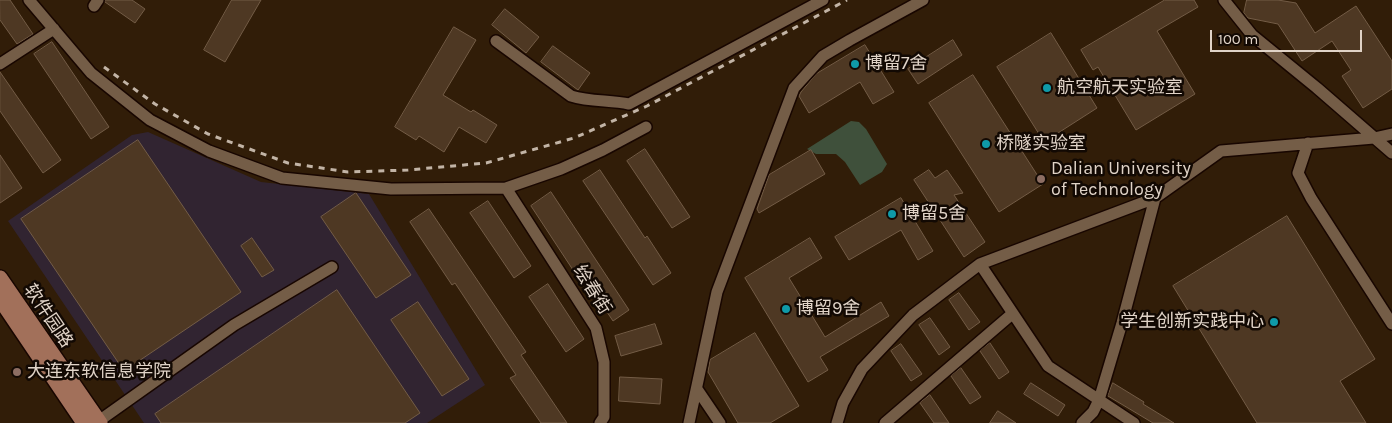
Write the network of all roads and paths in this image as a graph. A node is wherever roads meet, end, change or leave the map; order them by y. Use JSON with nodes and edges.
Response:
{"nodes":[{"id":1,"x":29,"y":0,"type":"edge"},
{"id":2,"x":823,"y":0,"type":"edge"},
{"id":3,"x":923,"y":0,"type":"edge"},
{"id":4,"x":1224,"y":0,"type":"edge"},
{"id":5,"x":54,"y":29,"type":"junction"},
{"id":6,"x":496,"y":41,"type":"dead end"},
{"id":7,"x":0,"y":64,"type":"edge"},
{"id":8,"x":646,"y":127,"type":"dead end"},
{"id":9,"x":1392,"y":134,"type":"edge"},
{"id":10,"x":1374,"y":138,"type":"junction"},
{"id":11,"x":1308,"y":143,"type":"junction"},
{"id":12,"x":1392,"y":153,"type":"edge"},
{"id":13,"x":506,"y":188,"type":"junction"},
{"id":14,"x":1154,"y":198,"type":"junction"},
{"id":15,"x":980,"y":264,"type":"junction"},
{"id":16,"x":332,"y":266,"type":"dead end"},
{"id":17,"x":0,"y":278,"type":"edge"},
{"id":18,"x":0,"y":299,"type":"edge"},
{"id":19,"x":1012,"y":314,"type":"junction"},
{"id":20,"x":1392,"y":324,"type":"edge"},
{"id":21,"x":696,"y":389,"type":"junction"},
{"id":22,"x":1099,"y":400,"type":"junction"},
{"id":23,"x":95,"y":423,"type":"edge"},
{"id":24,"x":600,"y":423,"type":"edge"},
{"id":25,"x":689,"y":423,"type":"edge"},
{"id":26,"x":720,"y":423,"type":"edge"},
{"id":27,"x":837,"y":423,"type":"edge"},
{"id":28,"x":885,"y":423,"type":"edge"},
{"id":29,"x":1082,"y":423,"type":"edge"},
{"id":30,"x":1134,"y":423,"type":"edge"}],
"edges":[{"from":1,"to":5,"type":"street"},
{"from":2,"to":6,"type":"street"},
{"from":3,"to":21,"type":"street"},
{"from":4,"to":10,"type":"street"},
{"from":5,"to":7,"type":"street"},
{"from":5,"to":13,"type":"street"},
{"from":8,"to":13,"type":"street"},
{"from":9,"to":10,"type":"street"},
{"from":10,"to":11,"type":"street"},
{"from":10,"to":12,"type":"street"},
{"from":11,"to":14,"type":"street"},
{"from":11,"to":20,"type":"street"},
{"from":13,"to":24,"type":"street","name":"绘春街"},
{"from":14,"to":15,"type":"street"},
{"from":14,"to":22,"type":"street"},
{"from":15,"to":19,"type":"street"},
{"from":15,"to":27,"type":"street"},
{"from":16,"to":23,"type":"street"},
{"from":17,"to":23,"type":"main road","name":"软件园路"},
{"from":18,"to":23,"type":"main road","name":"软件园路"},
{"from":19,"to":22,"type":"street"},
{"from":19,"to":28,"type":"street"},
{"from":21,"to":25,"type":"street"},
{"from":21,"to":26,"type":"street"},
{"from":22,"to":29,"type":"street"},
{"from":22,"to":30,"type":"street"}]}
